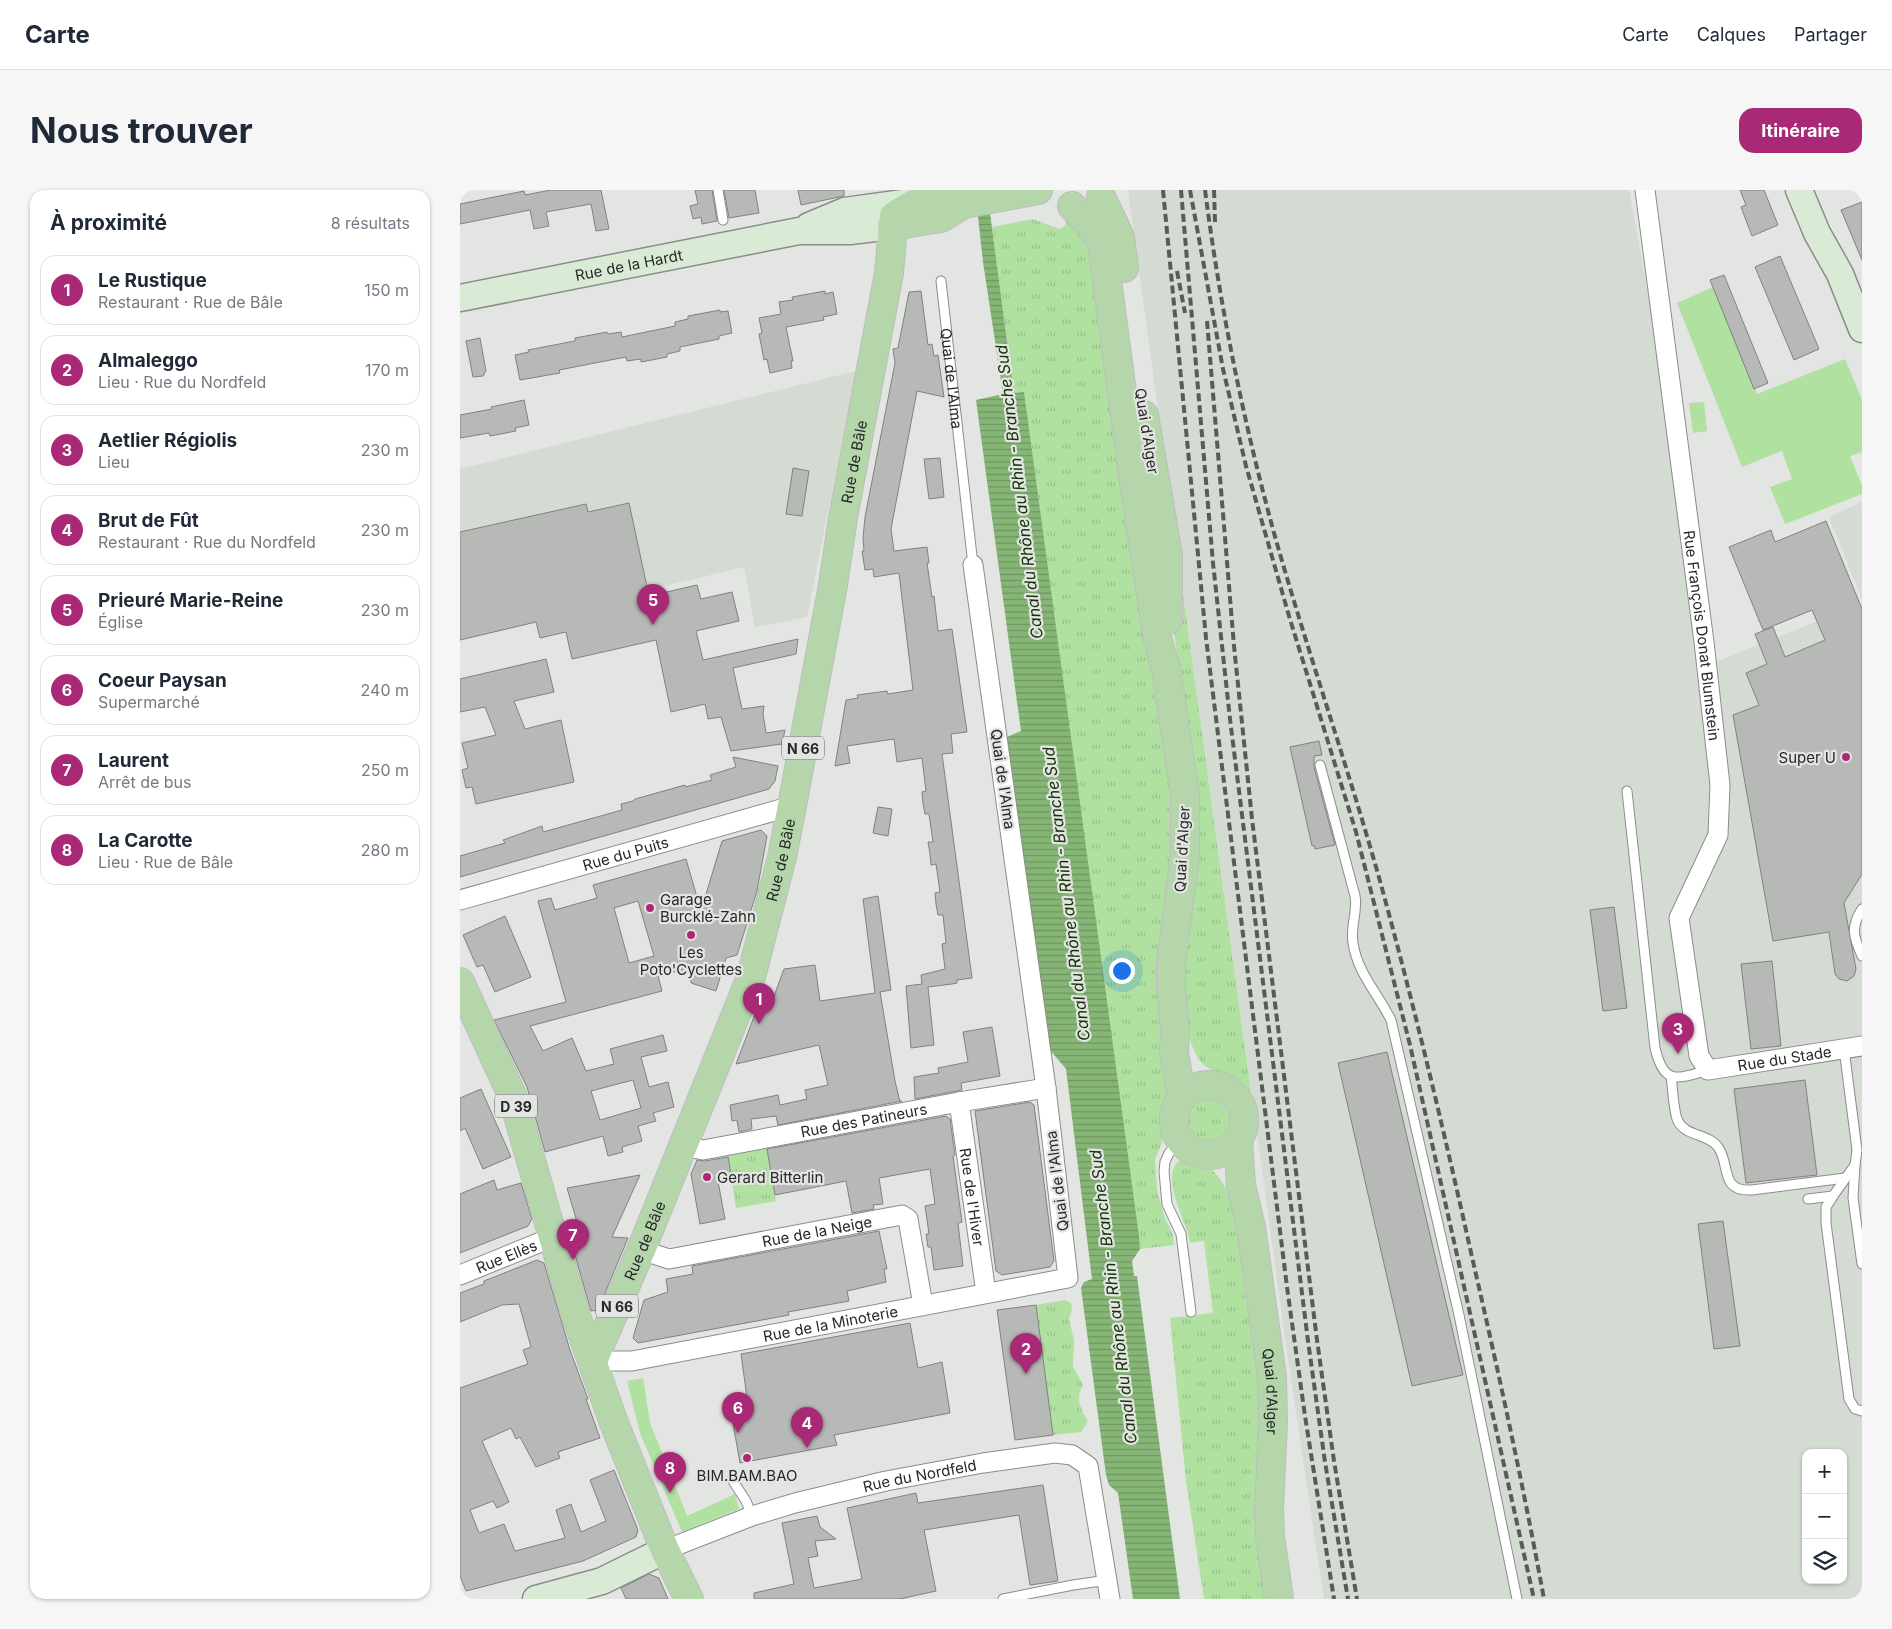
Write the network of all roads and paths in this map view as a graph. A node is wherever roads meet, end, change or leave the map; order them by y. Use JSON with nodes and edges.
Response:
{"nodes":[{"id":1,"x":718,"y":190,"type":"edge"},
{"id":2,"x":1038,"y":190,"type":"edge"},
{"id":3,"x":1645,"y":190,"type":"edge"},
{"id":4,"x":1799,"y":190,"type":"edge"},
{"id":5,"x":1104,"y":194,"type":"edge"},
{"id":6,"x":1064,"y":198,"type":"edge"},
{"id":7,"x":917,"y":200,"type":"junction"},
{"id":8,"x":964,"y":204,"type":"junction"},
{"id":9,"x":724,"y":220,"type":"dead end"},
{"id":10,"x":892,"y":226,"type":"junction"},
{"id":11,"x":799,"y":231,"type":"junction"},
{"id":12,"x":941,"y":281,"type":"dead end"},
{"id":13,"x":460,"y":298,"type":"edge"},
{"id":14,"x":1861,"y":323,"type":"edge"},
{"id":15,"x":973,"y":565,"type":"joint"},
{"id":16,"x":1166,"y":669,"type":"junction"},
{"id":17,"x":1320,"y":765,"type":"dead end"},
{"id":18,"x":1627,"y":792,"type":"dead end"},
{"id":19,"x":792,"y":806,"type":"junction"},
{"id":20,"x":460,"y":900,"type":"edge"},
{"id":21,"x":1862,"y":910,"type":"edge"},
{"id":22,"x":1862,"y":956,"type":"edge"},
{"id":23,"x":460,"y":982,"type":"edge"},
{"id":24,"x":1175,"y":1030,"type":"junction"},
{"id":25,"x":1853,"y":1048,"type":"edge"},
{"id":26,"x":1708,"y":1070,"type":"junction"},
{"id":27,"x":1671,"y":1076,"type":"junction"},
{"id":28,"x":1213,"y":1085,"type":"junction"},
{"id":29,"x":1046,"y":1088,"type":"junction"},
{"id":30,"x":1182,"y":1098,"type":"junction"},
{"id":31,"x":959,"y":1102,"type":"junction"},
{"id":32,"x":1238,"y":1140,"type":"junction"},
{"id":33,"x":1180,"y":1141,"type":"junction"},
{"id":34,"x":683,"y":1146,"type":"junction"},
{"id":35,"x":1208,"y":1156,"type":"junction"},
{"id":36,"x":1855,"y":1164,"type":"junction"},
{"id":37,"x":1846,"y":1178,"type":"junction"},
{"id":38,"x":1241,"y":1185,"type":"junction"},
{"id":39,"x":1833,"y":1196,"type":"junction"},
{"id":40,"x":1808,"y":1199,"type":"dead end"},
{"id":41,"x":553,"y":1237,"type":"junction"},
{"id":42,"x":641,"y":1250,"type":"junction"},
{"id":43,"x":1862,"y":1264,"type":"edge"},
{"id":44,"x":460,"y":1275,"type":"edge"},
{"id":45,"x":1068,"y":1278,"type":"joint"},
{"id":46,"x":986,"y":1293,"type":"junction"},
{"id":47,"x":923,"y":1305,"type":"junction"},
{"id":48,"x":1191,"y":1312,"type":"dead end"},
{"id":49,"x":593,"y":1361,"type":"junction"},
{"id":50,"x":1862,"y":1411,"type":"edge"},
{"id":51,"x":733,"y":1481,"type":"dead end"},
{"id":52,"x":752,"y":1516,"type":"junction"},
{"id":53,"x":666,"y":1550,"type":"junction"},
{"id":54,"x":1108,"y":1580,"type":"junction"},
{"id":55,"x":536,"y":1599,"type":"edge"},
{"id":56,"x":689,"y":1599,"type":"edge"},
{"id":57,"x":1003,"y":1599,"type":"edge"},
{"id":58,"x":1110,"y":1599,"type":"edge"},
{"id":59,"x":1279,"y":1599,"type":"edge"},
{"id":60,"x":1517,"y":1599,"type":"edge"}],
"edges":[{"from":1,"to":9,"type":"lane"},
{"from":2,"to":8,"type":"main road"},
{"from":3,"to":26,"type":"street","name":"Rue François Donat Blumstein"},
{"from":4,"to":14,"type":"main road"},
{"from":5,"to":6,"type":"main road"},
{"from":5,"to":16,"type":"main road","name":"Quai d'Alger"},
{"from":6,"to":16,"type":"main road","name":"Quai d'Alger"},
{"from":7,"to":8,"type":"main road","name":"Rue de la Hardt"},
{"from":7,"to":10,"type":"main road"},
{"from":7,"to":11,"type":"main road","name":"Rue de la Hardt"},
{"from":8,"to":10,"type":"main road","name":"Rue de la Hardt"},
{"from":10,"to":11,"type":"main road","name":"Rue de la Hardt"},
{"from":10,"to":19,"type":"main road","name":"Rue de Bâle","number":"N 66"},
{"from":11,"to":13,"type":"main road","name":"Rue de la Hardt"},
{"from":12,"to":15,"type":"lane","name":"Quai de l'Alma"},
{"from":15,"to":29,"type":"street","name":"Quai de l'Alma"},
{"from":16,"to":24,"type":"main road","name":"Quai d'Alger"},
{"from":17,"to":60,"type":"lane"},
{"from":18,"to":27,"type":"lane"},
{"from":19,"to":20,"type":"street","name":"Rue du Puits"},
{"from":19,"to":34,"type":"main road","name":"Rue de Bâle","number":"N 66"},
{"from":21,"to":22,"type":"lane"},
{"from":23,"to":41,"type":"main road","number":"D 39"},
{"from":24,"to":28,"type":"main road","name":"Quai d'Alger"},
{"from":24,"to":30,"type":"main road","name":"Quai d'Alger"},
{"from":25,"to":26,"type":"street","name":"Rue du Stade"},
{"from":25,"to":36,"type":"lane"},
{"from":26,"to":27,"type":"lane"},
{"from":27,"to":37,"type":"lane"},
{"from":28,"to":30,"type":"main road"},
{"from":28,"to":32,"type":"main road","name":"Quai d'Alger"},
{"from":29,"to":31,"type":"street","name":"Rue des Patineurs"},
{"from":29,"to":45,"type":"street","name":"Quai de l'Alma"},
{"from":30,"to":33,"type":"main road","name":"Quai d'Alger"},
{"from":31,"to":34,"type":"street","name":"Rue des Patineurs"},
{"from":31,"to":46,"type":"street","name":"Rue de l'Hiver"},
{"from":32,"to":35,"type":"main road"},
{"from":32,"to":38,"type":"main road","name":"Quai d'Alger"},
{"from":33,"to":35,"type":"main road"},
{"from":33,"to":48,"type":"lane"},
{"from":34,"to":42,"type":"main road","name":"Rue de Bâle","number":"N 66"},
{"from":35,"to":38,"type":"main road"},
{"from":36,"to":37,"type":"lane"},
{"from":36,"to":43,"type":"lane"},
{"from":37,"to":39,"type":"lane"},
{"from":38,"to":59,"type":"main road","name":"Quai d'Alger"},
{"from":39,"to":40,"type":"lane"},
{"from":39,"to":50,"type":"lane"},
{"from":41,"to":44,"type":"street","name":"Rue Ellès"},
{"from":41,"to":49,"type":"main road","number":"D 39"},
{"from":42,"to":47,"type":"street","name":"Rue de la Neige"},
{"from":42,"to":49,"type":"main road","name":"Rue de Bâle","number":"N 66"},
{"from":45,"to":46,"type":"street","name":"Rue de la Minoterie"},
{"from":46,"to":47,"type":"street","name":"Rue de la Minoterie"},
{"from":47,"to":49,"type":"street","name":"Rue de la Minoterie"},
{"from":49,"to":53,"type":"main road"},
{"from":51,"to":52,"type":"lane"},
{"from":52,"to":53,"type":"street","name":"Rue du Nordfeld"},
{"from":52,"to":54,"type":"street","name":"Rue du Nordfeld"},
{"from":53,"to":55,"type":"main road"},
{"from":53,"to":56,"type":"main road"},
{"from":54,"to":57,"type":"lane"},
{"from":54,"to":58,"type":"street"}]}
